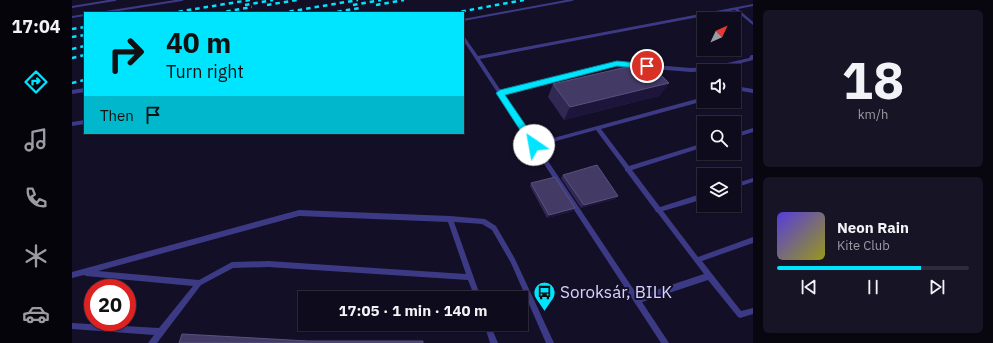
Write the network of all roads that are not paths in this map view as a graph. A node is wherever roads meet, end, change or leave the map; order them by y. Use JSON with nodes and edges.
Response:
{"nodes":[{"id":1,"x":115,"y":0,"type":"edge"},
{"id":2,"x":182,"y":0,"type":"edge"},
{"id":3,"x":572,"y":0,"type":"edge"},
{"id":4,"x":753,"y":5,"type":"edge"},
{"id":5,"x":72,"y":7,"type":"edge"},
{"id":6,"x":735,"y":8,"type":"junction"},
{"id":7,"x":105,"y":12,"type":"edge"},
{"id":8,"x":84,"y":15,"type":"edge"},
{"id":9,"x":72,"y":17,"type":"edge"},
{"id":10,"x":464,"y":20,"type":"edge"},
{"id":11,"x":753,"y":24,"type":"edge"},
{"id":12,"x":464,"y":38,"type":"edge"},
{"id":13,"x":753,"y":56,"type":"edge"},
{"id":14,"x":477,"y":58,"type":"junction"},
{"id":15,"x":741,"y":89,"type":"edge"},
{"id":16,"x":84,"y":90,"type":"edge"},
{"id":17,"x":753,"y":91,"type":"edge"},
{"id":18,"x":72,"y":92,"type":"edge"},
{"id":19,"x":500,"y":93,"type":"junction"},
{"id":20,"x":697,"y":101,"type":"edge"},
{"id":21,"x":84,"y":122,"type":"edge"},
{"id":22,"x":72,"y":124,"type":"edge"},
{"id":23,"x":597,"y":128,"type":"junction"},
{"id":24,"x":753,"y":130,"type":"edge"},
{"id":25,"x":741,"y":134,"type":"edge"},
{"id":26,"x":534,"y":145,"type":"junction"},
{"id":27,"x":697,"y":147,"type":"edge"},
{"id":28,"x":627,"y":168,"type":"junction"},
{"id":29,"x":753,"y":180,"type":"edge"},
{"id":30,"x":741,"y":184,"type":"edge"},
{"id":31,"x":697,"y":198,"type":"edge"},
{"id":32,"x":658,"y":210,"type":"junction"},
{"id":33,"x":450,"y":219,"type":"junction"},
{"id":34,"x":753,"y":240,"type":"edge"},
{"id":35,"x":697,"y":260,"type":"junction"},
{"id":36,"x":82,"y":272,"type":"junction"},
{"id":37,"x":72,"y":275,"type":"edge"},
{"id":38,"x":709,"y":276,"type":"junction"},
{"id":39,"x":470,"y":277,"type":"junction"},
{"id":40,"x":199,"y":283,"type":"junction"},
{"id":41,"x":475,"y":291,"type":"edge"},
{"id":42,"x":637,"y":300,"type":"junction"},
{"id":43,"x":753,"y":311,"type":"edge"},
{"id":44,"x":72,"y":326,"type":"edge"},
{"id":45,"x":490,"y":331,"type":"edge"},
{"id":46,"x":160,"y":332,"type":"junction"},
{"id":47,"x":152,"y":343,"type":"edge"},
{"id":48,"x":494,"y":343,"type":"edge"},
{"id":49,"x":550,"y":343,"type":"edge"},
{"id":50,"x":665,"y":343,"type":"edge"}],
"edges":[{"from":1,"to":5,"type":"lane"},
{"from":2,"to":7,"type":"lane"},
{"from":3,"to":10,"type":"lane"},
{"from":4,"to":6,"type":"lane"},
{"from":6,"to":11,"type":"lane"},
{"from":6,"to":14,"type":"lane"},
{"from":8,"to":9,"type":"lane"},
{"from":12,"to":14,"type":"lane"},
{"from":13,"to":19,"type":"lane"},
{"from":14,"to":19,"type":"lane"},
{"from":15,"to":17,"type":"lane"},
{"from":16,"to":18,"type":"lane"},
{"from":19,"to":26,"type":"lane"},
{"from":20,"to":23,"type":"lane"},
{"from":21,"to":22,"type":"lane"},
{"from":23,"to":26,"type":"lane"},
{"from":23,"to":28,"type":"lane"},
{"from":24,"to":25,"type":"lane"},
{"from":26,"to":42,"type":"lane"},
{"from":27,"to":28,"type":"lane"},
{"from":28,"to":32,"type":"lane"},
{"from":29,"to":30,"type":"lane"},
{"from":31,"to":32,"type":"lane"},
{"from":32,"to":35,"type":"lane"},
{"from":33,"to":36,"type":"lane"},
{"from":33,"to":39,"type":"lane"},
{"from":33,"to":49,"type":"lane"},
{"from":34,"to":35,"type":"lane"},
{"from":35,"to":38,"type":"lane"},
{"from":36,"to":37,"type":"lane"},
{"from":36,"to":40,"type":"lane"},
{"from":38,"to":42,"type":"lane"},
{"from":38,"to":43,"type":"lane"},
{"from":39,"to":40,"type":"lane"},
{"from":39,"to":41,"type":"lane"},
{"from":40,"to":46,"type":"lane"},
{"from":42,"to":50,"type":"lane"},
{"from":44,"to":46,"type":"lane"},
{"from":45,"to":48,"type":"lane"},
{"from":46,"to":47,"type":"lane"}]}
